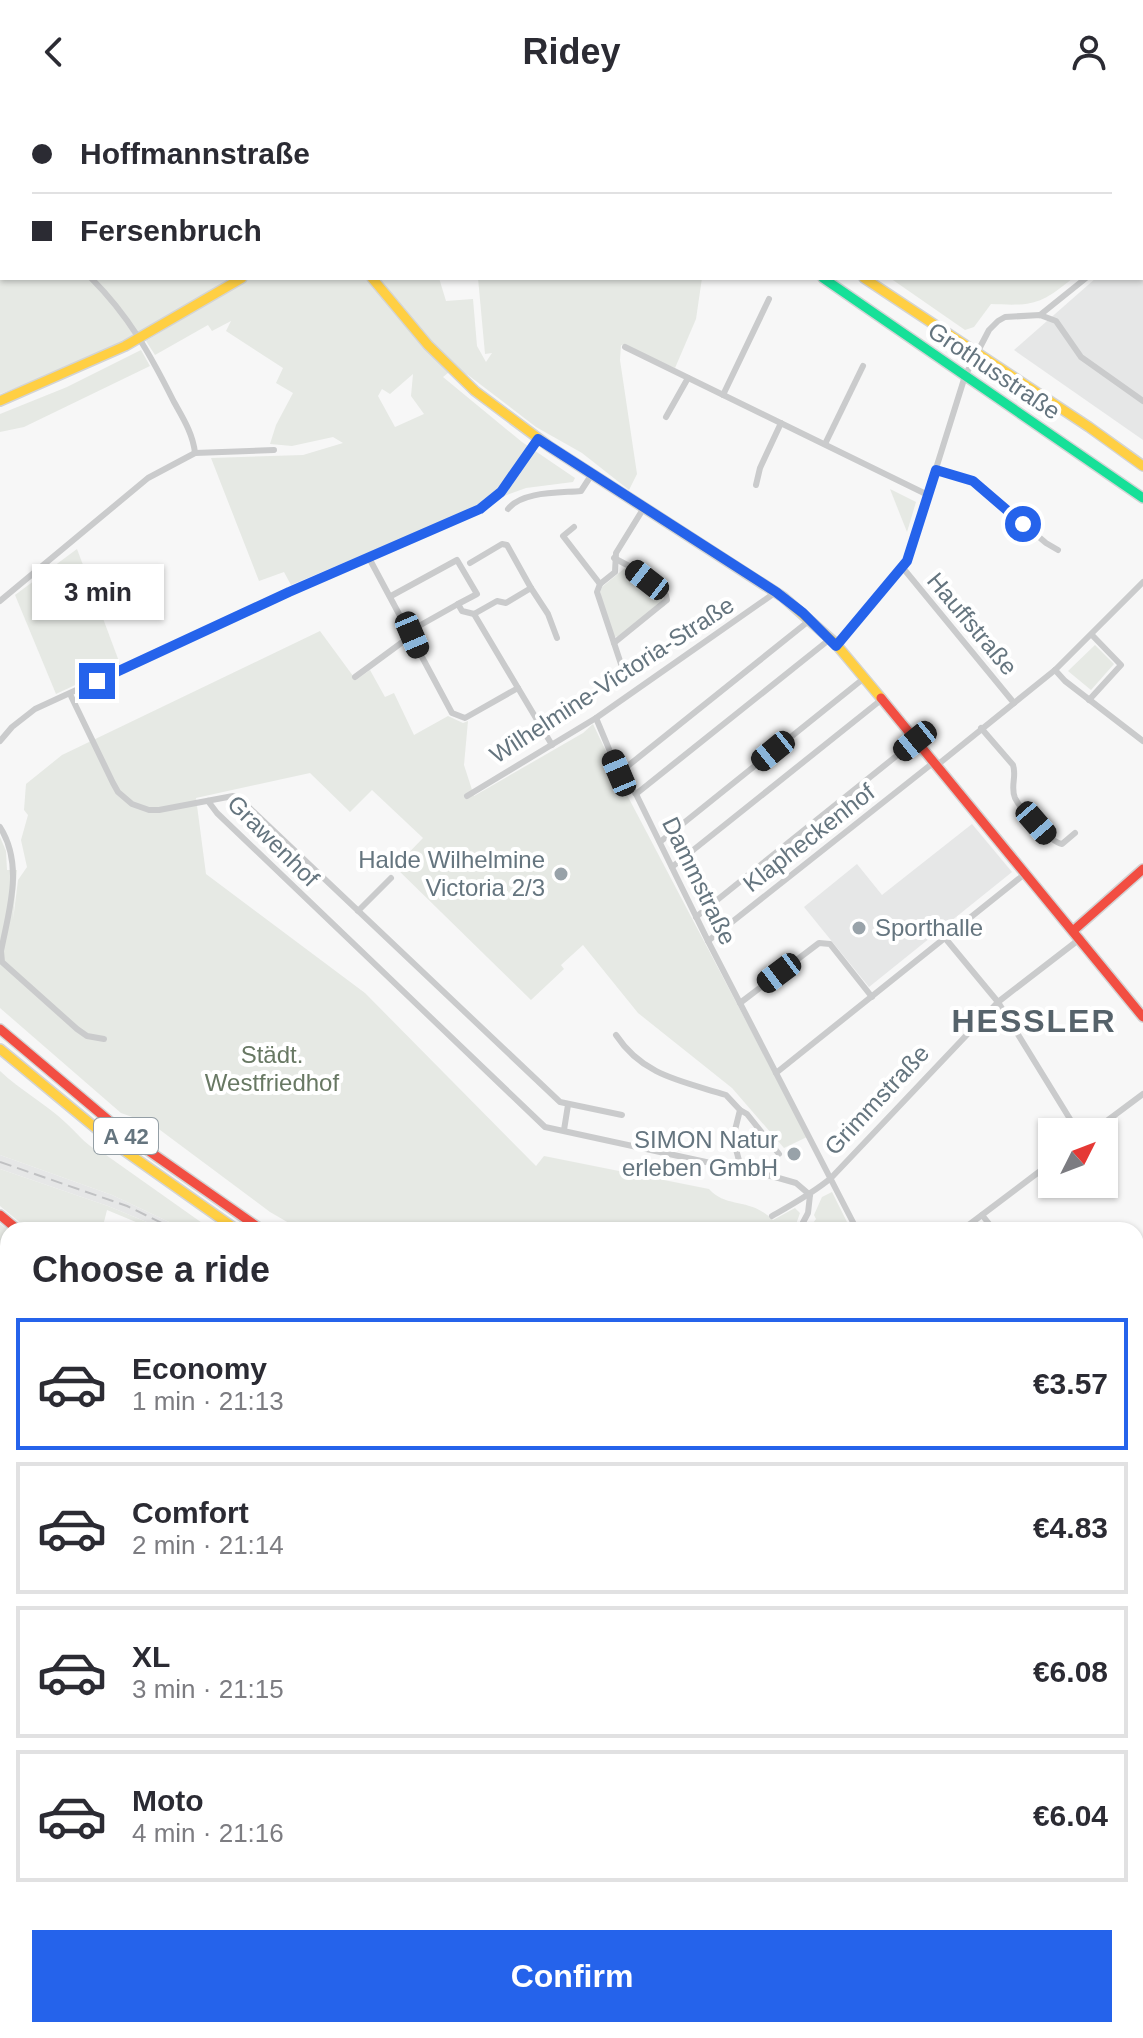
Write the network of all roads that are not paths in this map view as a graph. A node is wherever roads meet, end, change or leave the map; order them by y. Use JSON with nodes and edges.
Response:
{"nodes":[{"id":1,"x":93,"y":280,"type":"edge"},
{"id":2,"x":239,"y":280,"type":"edge"},
{"id":3,"x":375,"y":280,"type":"edge"},
{"id":4,"x":826,"y":280,"type":"edge"},
{"id":5,"x":867,"y":280,"type":"edge"},
{"id":6,"x":1084,"y":280,"type":"edge"},
{"id":7,"x":769,"y":299,"type":"dead end"},
{"id":8,"x":1040,"y":315,"type":"junction"},
{"id":9,"x":141,"y":339,"type":"junction"},
{"id":10,"x":625,"y":347,"type":"dead end"},
{"id":11,"x":977,"y":353,"type":"junction"},
{"id":12,"x":863,"y":366,"type":"dead end"},
{"id":13,"x":965,"y":376,"type":"junction"},
{"id":14,"x":688,"y":378,"type":"junction"},
{"id":15,"x":723,"y":395,"type":"junction"},
{"id":16,"x":0,"y":401,"type":"edge"},
{"id":17,"x":1143,"y":401,"type":"edge"},
{"id":18,"x":666,"y":417,"type":"dead end"},
{"id":19,"x":781,"y":423,"type":"junction"},
{"id":20,"x":538,"y":439,"type":"junction"},
{"id":21,"x":825,"y":444,"type":"junction"},
{"id":22,"x":274,"y":450,"type":"dead end"},
{"id":23,"x":195,"y":453,"type":"junction"},
{"id":24,"x":1143,"y":466,"type":"edge"},
{"id":25,"x":936,"y":470,"type":"junction"},
{"id":26,"x":592,"y":474,"type":"junction"},
{"id":27,"x":756,"y":485,"type":"dead end"},
{"id":28,"x":928,"y":495,"type":"junction"},
{"id":29,"x":1143,"y":498,"type":"edge"},
{"id":30,"x":645,"y":506,"type":"junction"},
{"id":31,"x":508,"y":509,"type":"dead end"},
{"id":32,"x":574,"y":527,"type":"dead end"},
{"id":33,"x":1058,"y":550,"type":"dead end"},
{"id":34,"x":369,"y":558,"type":"junction"},
{"id":35,"x":614,"y":558,"type":"junction"},
{"id":36,"x":470,"y":563,"type":"dead end"},
{"id":37,"x":903,"y":568,"type":"junction"},
{"id":38,"x":1143,"y":582,"type":"edge"},
{"id":39,"x":600,"y":584,"type":"junction"},
{"id":40,"x":531,"y":588,"type":"junction"},
{"id":41,"x":776,"y":592,"type":"junction"},
{"id":42,"x":391,"y":596,"type":"junction"},
{"id":43,"x":0,"y":601,"type":"edge"},
{"id":44,"x":458,"y":604,"type":"junction"},
{"id":45,"x":474,"y":614,"type":"junction"},
{"id":46,"x":810,"y":620,"type":"junction"},
{"id":47,"x":411,"y":633,"type":"junction"},
{"id":48,"x":1092,"y":635,"type":"junction"},
{"id":49,"x":557,"y":638,"type":"dead end"},
{"id":50,"x":833,"y":642,"type":"junction"},
{"id":51,"x":614,"y":643,"type":"junction"},
{"id":52,"x":621,"y":664,"type":"dead end"},
{"id":53,"x":1055,"y":670,"type":"junction"},
{"id":54,"x":355,"y":677,"type":"dead end"},
{"id":55,"x":863,"y":679,"type":"junction"},
{"id":56,"x":518,"y":688,"type":"junction"},
{"id":57,"x":70,"y":694,"type":"junction"},
{"id":58,"x":881,"y":700,"type":"junction"},
{"id":59,"x":1089,"y":700,"type":"junction"},
{"id":60,"x":1014,"y":703,"type":"junction"},
{"id":61,"x":596,"y":718,"type":"junction"},
{"id":62,"x":981,"y":728,"type":"junction"},
{"id":63,"x":0,"y":741,"type":"edge"},
{"id":64,"x":915,"y":741,"type":"junction"},
{"id":65,"x":1143,"y":741,"type":"edge"},
{"id":66,"x":552,"y":745,"type":"junction"},
{"id":67,"x":934,"y":764,"type":"junction"},
{"id":68,"x":619,"y":773,"type":"junction"},
{"id":69,"x":636,"y":794,"type":"junction"},
{"id":70,"x":467,"y":796,"type":"dead end"},
{"id":71,"x":208,"y":801,"type":"junction"},
{"id":72,"x":0,"y":827,"type":"edge"},
{"id":73,"x":1075,"y":833,"type":"dead end"},
{"id":74,"x":660,"y":842,"type":"junction"},
{"id":75,"x":672,"y":867,"type":"junction"},
{"id":76,"x":1143,"y":869,"type":"edge"},
{"id":77,"x":1026,"y":873,"type":"junction"},
{"id":78,"x":391,"y":878,"type":"dead end"},
{"id":79,"x":358,"y":911,"type":"junction"},
{"id":80,"x":696,"y":917,"type":"junction"},
{"id":81,"x":1078,"y":934,"type":"junction"},
{"id":82,"x":945,"y":938,"type":"junction"},
{"id":83,"x":708,"y":941,"type":"junction"},
{"id":84,"x":872,"y":997,"type":"junction"},
{"id":85,"x":998,"y":1002,"type":"junction"},
{"id":86,"x":740,"y":1003,"type":"junction"},
{"id":87,"x":1143,"y":1017,"type":"edge"},
{"id":88,"x":0,"y":1029,"type":"edge"},
{"id":89,"x":616,"y":1035,"type":"dead end"},
{"id":90,"x":104,"y":1039,"type":"dead end"},
{"id":91,"x":0,"y":1049,"type":"edge"},
{"id":92,"x":776,"y":1073,"type":"junction"},
{"id":93,"x":1143,"y":1094,"type":"edge"},
{"id":94,"x":568,"y":1105,"type":"junction"},
{"id":95,"x":740,"y":1110,"type":"junction"},
{"id":96,"x":622,"y":1115,"type":"dead end"},
{"id":97,"x":1069,"y":1118,"type":"edge"},
{"id":98,"x":1111,"y":1118,"type":"edge"},
{"id":99,"x":564,"y":1130,"type":"junction"},
{"id":100,"x":779,"y":1154,"type":"dead end"},
{"id":101,"x":741,"y":1168,"type":"junction"},
{"id":102,"x":1038,"y":1173,"type":"edge"},
{"id":103,"x":831,"y":1178,"type":"junction"},
{"id":104,"x":810,"y":1195,"type":"junction"},
{"id":105,"x":982,"y":1215,"type":"junction"},
{"id":106,"x":772,"y":1216,"type":"dead end"},
{"id":107,"x":224,"y":1222,"type":"edge"},
{"id":108,"x":250,"y":1222,"type":"edge"},
{"id":109,"x":803,"y":1222,"type":"edge"},
{"id":110,"x":853,"y":1222,"type":"edge"},
{"id":111,"x":973,"y":1222,"type":"edge"},
{"id":112,"x":988,"y":1222,"type":"edge"}],
"edges":[{"from":1,"to":9,"type":"street"},
{"from":2,"to":9,"type":"main road"},
{"from":3,"to":20,"type":"main road"},
{"from":4,"to":13,"type":"main road","name":"Grothusstraße"},
{"from":5,"to":11,"type":"main road","name":"Grothusstraße"},
{"from":6,"to":8,"type":"street"},
{"from":7,"to":15,"type":"street"},
{"from":8,"to":11,"type":"street"},
{"from":8,"to":17,"type":"street"},
{"from":9,"to":16,"type":"main road"},
{"from":9,"to":23,"type":"street"},
{"from":10,"to":14,"type":"street"},
{"from":11,"to":13,"type":"street"},
{"from":11,"to":24,"type":"main road","name":"Grothusstraße"},
{"from":12,"to":21,"type":"street"},
{"from":13,"to":25,"type":"street"},
{"from":13,"to":29,"type":"main road","name":"Grothusstraße"},
{"from":14,"to":15,"type":"street"},
{"from":14,"to":18,"type":"street"},
{"from":15,"to":19,"type":"street"},
{"from":19,"to":21,"type":"street"},
{"from":19,"to":27,"type":"street"},
{"from":20,"to":26,"type":"main road"},
{"from":20,"to":34,"type":"street"},
{"from":21,"to":28,"type":"street"},
{"from":22,"to":23,"type":"street"},
{"from":23,"to":43,"type":"street"},
{"from":25,"to":28,"type":"street"},
{"from":25,"to":33,"type":"street"},
{"from":26,"to":30,"type":"main road"},
{"from":26,"to":31,"type":"street"},
{"from":28,"to":37,"type":"street"},
{"from":30,"to":35,"type":"street"},
{"from":30,"to":41,"type":"main road"},
{"from":32,"to":39,"type":"street","name":"Wilhelmine-Victoria-Straße"},
{"from":34,"to":42,"type":"street"},
{"from":34,"to":57,"type":"street"},
{"from":35,"to":39,"type":"street"},
{"from":35,"to":51,"type":"street","name":"Wilhelmine-Victoria-Straße"},
{"from":36,"to":40,"type":"street"},
{"from":37,"to":50,"type":"street"},
{"from":37,"to":60,"type":"street","name":"Hauffstraße"},
{"from":38,"to":48,"type":"street","name":"Klapheckenhof"},
{"from":39,"to":51,"type":"street","name":"Wilhelmine-Victoria-Straße"},
{"from":40,"to":45,"type":"street"},
{"from":40,"to":49,"type":"street"},
{"from":41,"to":46,"type":"main road"},
{"from":41,"to":61,"type":"street","name":"Wilhelmine-Victoria-Straße"},
{"from":42,"to":44,"type":"street"},
{"from":42,"to":47,"type":"street"},
{"from":44,"to":45,"type":"street"},
{"from":44,"to":47,"type":"street"},
{"from":45,"to":56,"type":"street"},
{"from":46,"to":50,"type":"main road"},
{"from":46,"to":68,"type":"street"},
{"from":47,"to":54,"type":"street"},
{"from":47,"to":56,"type":"street"},
{"from":48,"to":53,"type":"street","name":"Klapheckenhof"},
{"from":48,"to":59,"type":"street"},
{"from":50,"to":55,"type":"main road"},
{"from":50,"to":69,"type":"street"},
{"from":51,"to":52,"type":"street","name":"Wilhelmine-Victoria-Straße"},
{"from":53,"to":59,"type":"street"},
{"from":53,"to":60,"type":"street","name":"Klapheckenhof"},
{"from":55,"to":58,"type":"main road"},
{"from":55,"to":74,"type":"street"},
{"from":56,"to":66,"type":"street"},
{"from":57,"to":63,"type":"street"},
{"from":57,"to":71,"type":"street"},
{"from":58,"to":64,"type":"main road"},
{"from":58,"to":75,"type":"street"},
{"from":59,"to":65,"type":"street"},
{"from":60,"to":62,"type":"street","name":"Klapheckenhof"},
{"from":61,"to":66,"type":"street","name":"Wilhelmine-Victoria-Straße"},
{"from":61,"to":68,"type":"street","name":"Dammstraße"},
{"from":62,"to":67,"type":"street","name":"Klapheckenhof"},
{"from":62,"to":73,"type":"street"},
{"from":64,"to":67,"type":"main road"},
{"from":64,"to":80,"type":"street","name":"Klapheckenhof"},
{"from":66,"to":70,"type":"street","name":"Wilhelmine-Victoria-Straße"},
{"from":67,"to":77,"type":"main road"},
{"from":67,"to":83,"type":"street","name":"Klapheckenhof"},
{"from":68,"to":69,"type":"street","name":"Dammstraße"},
{"from":69,"to":74,"type":"street","name":"Dammstraße"},
{"from":71,"to":79,"type":"street","name":"Grawenhof"},
{"from":71,"to":99,"type":"street","name":"Grawenhof"},
{"from":72,"to":90,"type":"street"},
{"from":74,"to":75,"type":"street","name":"Dammstraße"},
{"from":75,"to":80,"type":"street","name":"Dammstraße"},
{"from":76,"to":81,"type":"main road","name":"Grimmstraße"},
{"from":77,"to":81,"type":"main road"},
{"from":77,"to":82,"type":"street"},
{"from":78,"to":79,"type":"street"},
{"from":79,"to":94,"type":"street","name":"Grawenhof"},
{"from":80,"to":83,"type":"street","name":"Dammstraße"},
{"from":81,"to":85,"type":"street","name":"Grimmstraße"},
{"from":81,"to":87,"type":"main road"},
{"from":82,"to":84,"type":"street"},
{"from":82,"to":85,"type":"street"},
{"from":83,"to":86,"type":"street","name":"Dammstraße"},
{"from":84,"to":86,"type":"street"},
{"from":84,"to":92,"type":"street"},
{"from":85,"to":97,"type":"street"},
{"from":85,"to":103,"type":"street","name":"Grimmstraße"},
{"from":86,"to":92,"type":"street","name":"Dammstraße"},
{"from":88,"to":108,"type":"main road","number":"A 42"},
{"from":89,"to":95,"type":"street"},
{"from":91,"to":107,"type":"main road","number":"A 42"},
{"from":92,"to":103,"type":"street","name":"Dammstraße"},
{"from":93,"to":98,"type":"street"},
{"from":94,"to":96,"type":"street","name":"Grawenhof"},
{"from":94,"to":99,"type":"street"},
{"from":95,"to":100,"type":"street"},
{"from":95,"to":101,"type":"street"},
{"from":99,"to":101,"type":"street","name":"Grawenhof"},
{"from":101,"to":104,"type":"street","name":"Grawenhof"},
{"from":102,"to":105,"type":"street"},
{"from":103,"to":104,"type":"street","name":"Grimmstraße"},
{"from":103,"to":110,"type":"street","name":"Dammstraße"},
{"from":104,"to":106,"type":"street","name":"Grimmstraße"},
{"from":104,"to":109,"type":"street"},
{"from":105,"to":111,"type":"street"},
{"from":105,"to":112,"type":"street"}]}
